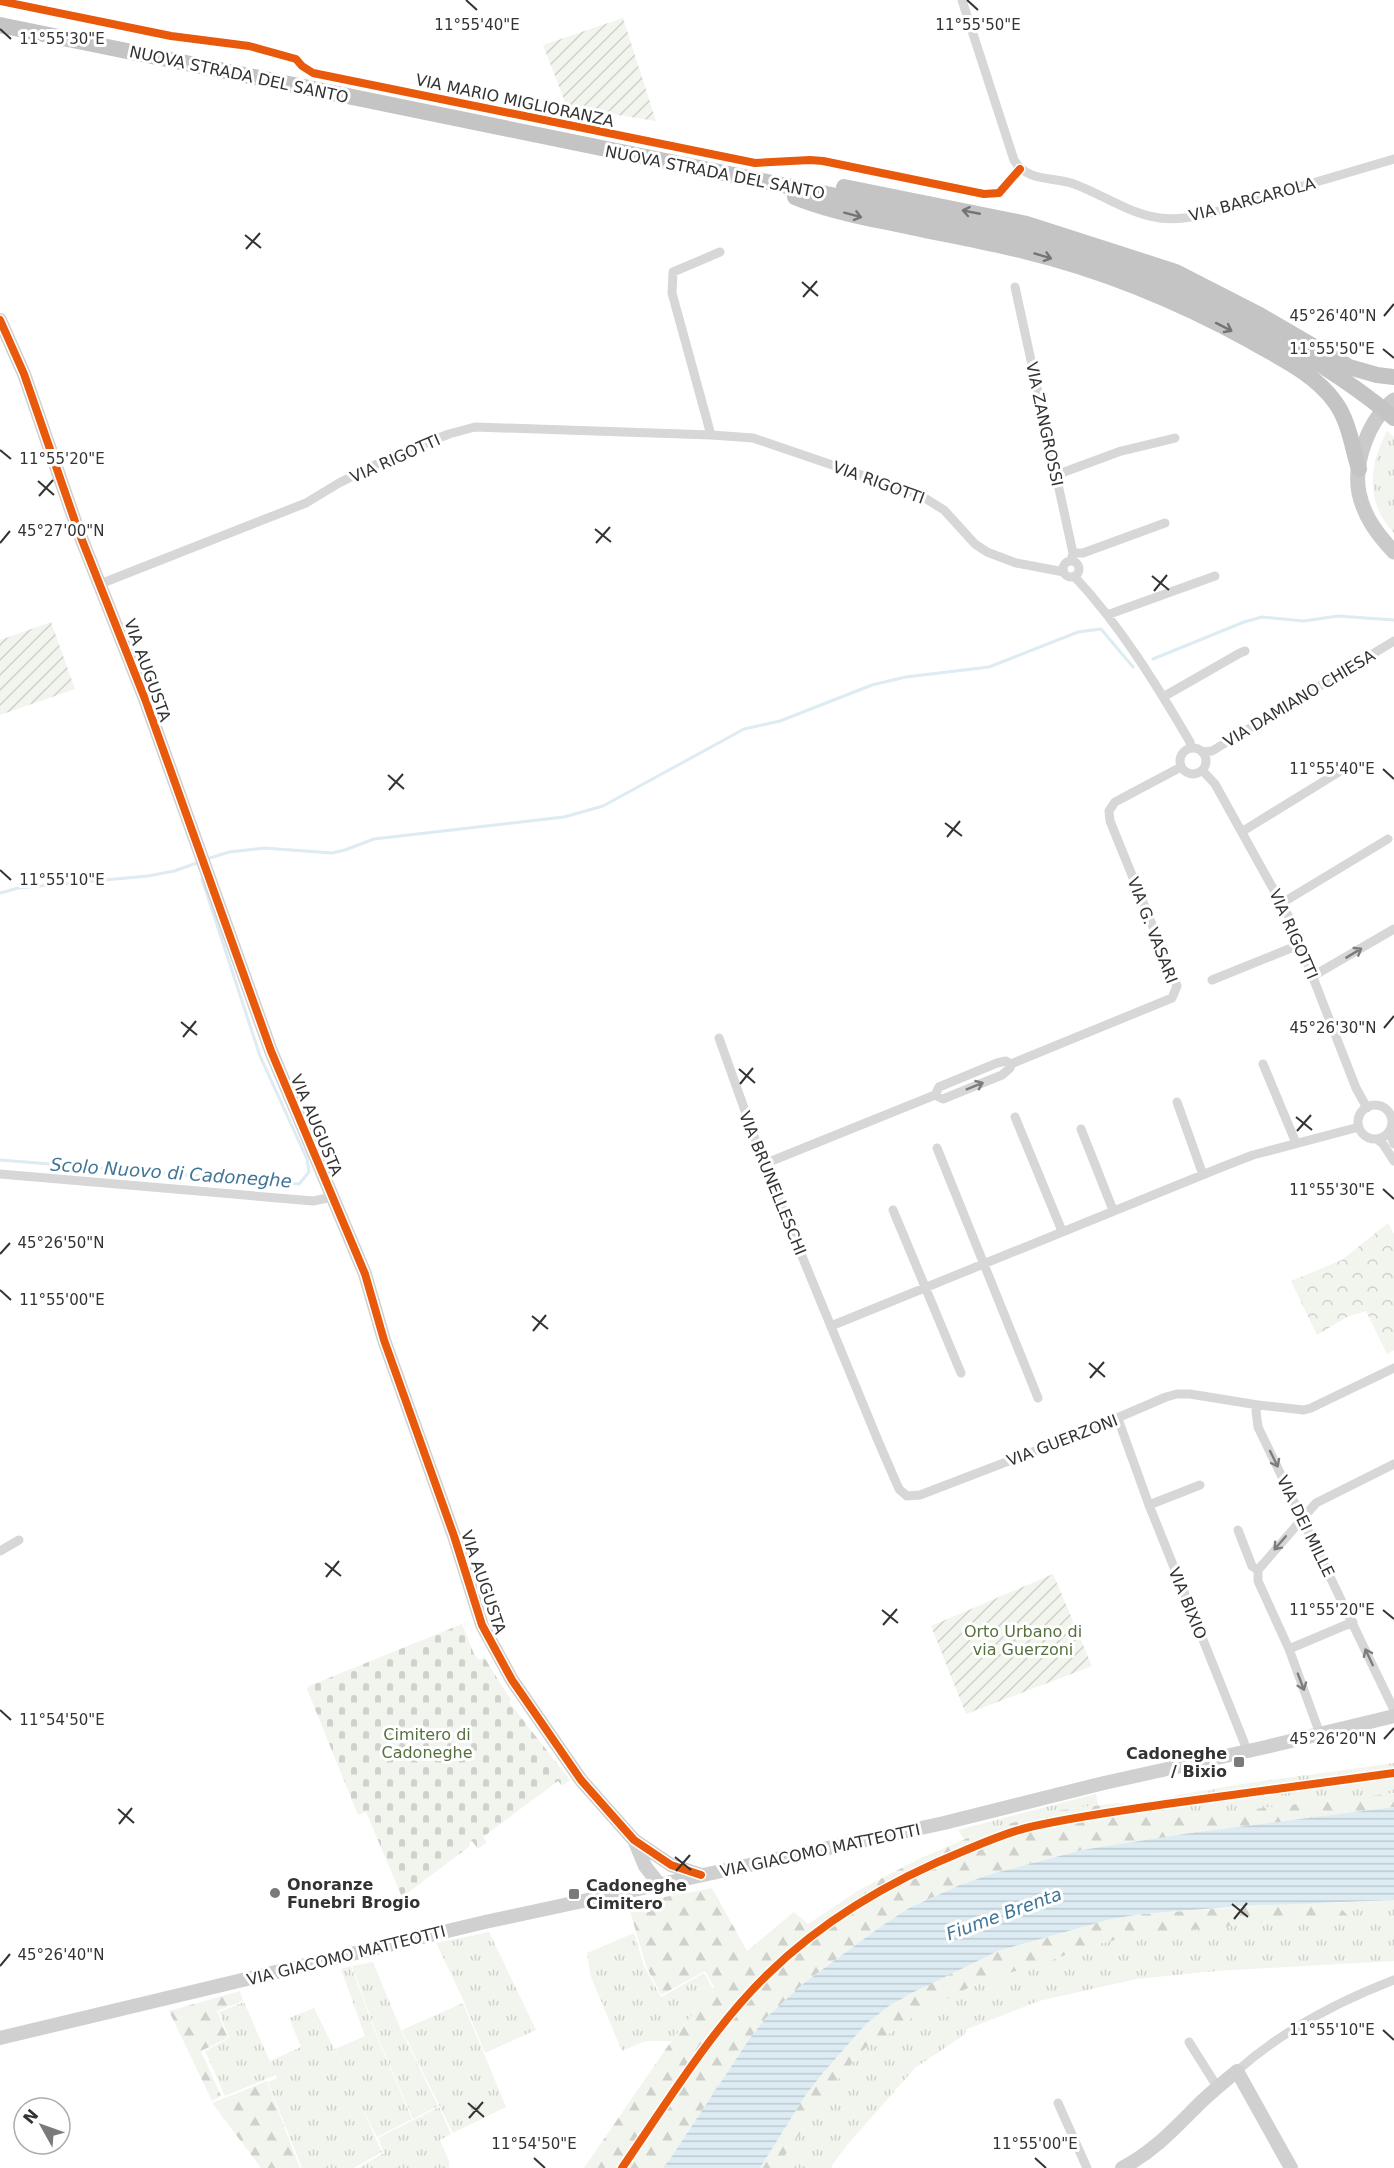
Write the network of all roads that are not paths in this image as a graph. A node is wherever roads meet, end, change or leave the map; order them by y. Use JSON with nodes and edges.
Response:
{"nodes":[{"id":1,"x":962,"y":0,"type":"edge"},
{"id":2,"x":0,"y":1,"type":"edge"},
{"id":3,"x":0,"y":25,"type":"edge"},
{"id":4,"x":1394,"y":159,"type":"edge"},
{"id":5,"x":1020,"y":169,"type":"junction"},
{"id":6,"x":758,"y":182,"type":"junction"},
{"id":7,"x":720,"y":252,"type":"dead end"},
{"id":8,"x":1015,"y":287,"type":"dead end"},
{"id":9,"x":0,"y":320,"type":"edge"},
{"id":10,"x":1394,"y":377,"type":"edge"},
{"id":11,"x":1394,"y":400,"type":"edge"},
{"id":12,"x":1394,"y":418,"type":"edge"},
{"id":13,"x":711,"y":435,"type":"junction"},
{"id":14,"x":1175,"y":438,"type":"dead end"},
{"id":15,"x":1359,"y":469,"type":"junction"},
{"id":16,"x":1056,"y":475,"type":"junction"},
{"id":17,"x":1165,"y":523,"type":"dead end"},
{"id":18,"x":1394,"y":552,"type":"edge"},
{"id":19,"x":1072,"y":557,"type":"junction"},
{"id":20,"x":1064,"y":572,"type":"junction"},
{"id":21,"x":1074,"y":576,"type":"junction"},
{"id":22,"x":1215,"y":576,"type":"dead end"},
{"id":23,"x":100,"y":584,"type":"junction"},
{"id":24,"x":1107,"y":615,"type":"junction"},
{"id":25,"x":1394,"y":641,"type":"edge"},
{"id":26,"x":1245,"y":651,"type":"dead end"},
{"id":27,"x":1162,"y":697,"type":"junction"},
{"id":28,"x":1191,"y":748,"type":"junction"},
{"id":29,"x":1202,"y":752,"type":"junction"},
{"id":30,"x":1181,"y":767,"type":"junction"},
{"id":31,"x":1202,"y":770,"type":"junction"},
{"id":32,"x":1342,"y":770,"type":"dead end"},
{"id":33,"x":1243,"y":831,"type":"junction"},
{"id":34,"x":1388,"y":839,"type":"dead end"},
{"id":35,"x":1282,"y":903,"type":"junction"},
{"id":36,"x":1394,"y":928,"type":"edge"},
{"id":37,"x":1301,"y":944,"type":"junction"},
{"id":38,"x":1313,"y":976,"type":"junction"},
{"id":39,"x":1212,"y":980,"type":"dead end"},
{"id":40,"x":718,"y":1038,"type":"dead end"},
{"id":41,"x":1263,"y":1064,"type":"dead end"},
{"id":42,"x":1177,"y":1102,"type":"dead end"},
{"id":43,"x":1366,"y":1108,"type":"junction"},
{"id":44,"x":1015,"y":1117,"type":"dead end"},
{"id":45,"x":1359,"y":1127,"type":"junction"},
{"id":46,"x":1081,"y":1129,"type":"dead end"},
{"id":47,"x":1389,"y":1131,"type":"junction"},
{"id":48,"x":1377,"y":1139,"type":"junction"},
{"id":49,"x":1296,"y":1143,"type":"junction"},
{"id":50,"x":1394,"y":1144,"type":"edge"},
{"id":51,"x":937,"y":1148,"type":"dead end"},
{"id":52,"x":1394,"y":1161,"type":"edge"},
{"id":53,"x":764,"y":1164,"type":"junction"},
{"id":54,"x":0,"y":1174,"type":"edge"},
{"id":55,"x":1203,"y":1175,"type":"junction"},
{"id":56,"x":333,"y":1197,"type":"junction"},
{"id":57,"x":893,"y":1210,"type":"dead end"},
{"id":58,"x":1113,"y":1210,"type":"junction"},
{"id":59,"x":1062,"y":1231,"type":"junction"},
{"id":60,"x":985,"y":1264,"type":"junction"},
{"id":61,"x":925,"y":1287,"type":"junction"},
{"id":62,"x":831,"y":1326,"type":"junction"},
{"id":63,"x":1394,"y":1368,"type":"edge"},
{"id":64,"x":961,"y":1373,"type":"dead end"},
{"id":65,"x":1038,"y":1398,"type":"dead end"},
{"id":66,"x":1258,"y":1405,"type":"junction"},
{"id":67,"x":1118,"y":1419,"type":"junction"},
{"id":68,"x":1394,"y":1464,"type":"edge"},
{"id":69,"x":1200,"y":1485,"type":"dead end"},
{"id":70,"x":1149,"y":1505,"type":"junction"},
{"id":71,"x":1302,"y":1517,"type":"junction"},
{"id":72,"x":1238,"y":1530,"type":"dead end"},
{"id":73,"x":19,"y":1540,"type":"dead end"},
{"id":74,"x":0,"y":1551,"type":"edge"},
{"id":75,"x":1258,"y":1570,"type":"junction"},
{"id":76,"x":1353,"y":1622,"type":"junction"},
{"id":77,"x":1289,"y":1649,"type":"junction"},
{"id":78,"x":1394,"y":1710,"type":"edge"},
{"id":79,"x":1394,"y":1716,"type":"edge"},
{"id":80,"x":1320,"y":1734,"type":"junction"},
{"id":81,"x":1246,"y":1752,"type":"junction"},
{"id":82,"x":634,"y":1840,"type":"junction"},
{"id":83,"x":660,"y":1859,"type":"junction"},
{"id":84,"x":645,"y":1866,"type":"junction"},
{"id":85,"x":701,"y":1875,"type":"junction"},
{"id":86,"x":658,"y":1884,"type":"junction"},
{"id":87,"x":634,"y":1889,"type":"junction"},
{"id":88,"x":1394,"y":1980,"type":"edge"},
{"id":89,"x":0,"y":2038,"type":"edge"},
{"id":90,"x":1189,"y":2042,"type":"dead end"},
{"id":91,"x":1237,"y":2071,"type":"junction"},
{"id":92,"x":1218,"y":2088,"type":"junction"},
{"id":93,"x":1058,"y":2103,"type":"dead end"},
{"id":94,"x":1129,"y":2166,"type":"edge"},
{"id":95,"x":1087,"y":2168,"type":"edge"},
{"id":96,"x":1291,"y":2168,"type":"edge"}],
"edges":[{"from":1,"to":5,"type":"street"},
{"from":2,"to":5,"type":"street","name":"VIA MARIO MIGLIORANZA"},
{"from":3,"to":6,"type":"highway","name":"NUOVA STRADA DEL SANTO"},
{"from":4,"to":5,"type":"street","name":"VIA BARCAROLA"},
{"from":10,"to":6,"type":"highway","one_way":true},
{"from":6,"to":12,"type":"highway","name":"NUOVA STRADA DEL SANTO","bridge":true},
{"from":6,"to":15,"type":"highway","one_way":true},
{"from":7,"to":13,"type":"street"},
{"from":8,"to":16,"type":"street","name":"VIA ZANGROSSI"},
{"from":9,"to":23,"type":"street","name":"VIA AUGUSTA"},
{"from":11,"to":15,"type":"main road"},
{"from":13,"to":20,"type":"street","name":"VIA RIGOTTI"},
{"from":13,"to":23,"type":"street","name":"VIA RIGOTTI"},
{"from":14,"to":16,"type":"street"},
{"from":15,"to":18,"type":"main road"},
{"from":16,"to":19,"type":"street","name":"VIA ZANGROSSI"},
{"from":17,"to":19,"type":"street"},
{"from":19,"to":20,"type":"street"},
{"from":19,"to":21,"type":"street"},
{"from":20,"to":21,"type":"street","name":"VIA RIGOTTI"},
{"from":21,"to":24,"type":"street","name":"VIA RIGOTTI"},
{"from":22,"to":24,"type":"street"},
{"from":23,"to":56,"type":"street","name":"VIA AUGUSTA"},
{"from":24,"to":27,"type":"street","name":"VIA RIGOTTI"},
{"from":25,"to":29,"type":"street","name":"VIA DAMIANO CHIESA"},
{"from":26,"to":27,"type":"street"},
{"from":27,"to":28,"type":"street","name":"VIA RIGOTTI"},
{"from":28,"to":29,"type":"street"},
{"from":28,"to":30,"type":"street"},
{"from":29,"to":31,"type":"street"},
{"from":30,"to":31,"type":"street"},
{"from":30,"to":53,"type":"street","name":"VIA G. VASARI"},
{"from":31,"to":33,"type":"street","name":"VIA RIGOTTI"},
{"from":32,"to":33,"type":"street"},
{"from":33,"to":35,"type":"street","name":"VIA RIGOTTI"},
{"from":34,"to":35,"type":"street"},
{"from":35,"to":37,"type":"street","name":"VIA RIGOTTI"},
{"from":38,"to":36,"type":"street","one_way":true},
{"from":37,"to":38,"type":"street","name":"VIA RIGOTTI"},
{"from":37,"to":39,"type":"street"},
{"from":38,"to":43,"type":"street","name":"VIA RIGOTTI"},
{"from":40,"to":53,"type":"street","name":"VIA BRUNELLESCHI"},
{"from":41,"to":49,"type":"street"},
{"from":42,"to":55,"type":"street"},
{"from":43,"to":45,"type":"street"},
{"from":43,"to":47,"type":"street"},
{"from":44,"to":59,"type":"street"},
{"from":45,"to":48,"type":"street"},
{"from":45,"to":49,"type":"street"},
{"from":46,"to":58,"type":"street"},
{"from":47,"to":48,"type":"street"},
{"from":47,"to":50,"type":"street"},
{"from":48,"to":52,"type":"street"},
{"from":49,"to":55,"type":"street"},
{"from":51,"to":60,"type":"street"},
{"from":53,"to":62,"type":"street","name":"VIA BRUNELLESCHI"},
{"from":54,"to":56,"type":"street"},
{"from":55,"to":58,"type":"street"},
{"from":56,"to":82,"type":"street","name":"VIA AUGUSTA"},
{"from":57,"to":61,"type":"street"},
{"from":58,"to":59,"type":"street"},
{"from":59,"to":60,"type":"street"},
{"from":60,"to":61,"type":"street"},
{"from":60,"to":65,"type":"street"},
{"from":61,"to":62,"type":"street"},
{"from":61,"to":64,"type":"street"},
{"from":62,"to":67,"type":"street","name":"VIA GUERZONI"},
{"from":63,"to":66,"type":"street","name":"VIA GUERZONI"},
{"from":66,"to":67,"type":"street","name":"VIA GUERZONI"},
{"from":66,"to":71,"type":"street","name":"VIA DEI MILLE","one_way":true},
{"from":67,"to":70,"type":"street","name":"VIA BIXIO"},
{"from":68,"to":71,"type":"street"},
{"from":69,"to":70,"type":"street"},
{"from":70,"to":81,"type":"street","name":"VIA BIXIO"},
{"from":71,"to":75,"type":"street","one_way":true},
{"from":71,"to":76,"type":"street","name":"VIA DEI MILLE"},
{"from":72,"to":75,"type":"street"},
{"from":73,"to":74,"type":"street"},
{"from":75,"to":77,"type":"street"},
{"from":76,"to":77,"type":"street"},
{"from":78,"to":76,"type":"street","name":"VIA DEI MILLE","one_way":true},
{"from":77,"to":80,"type":"street","one_way":true},
{"from":79,"to":80,"type":"street","name":"VIA GIACOMO MATTEOTTI"},
{"from":80,"to":81,"type":"street","name":"VIA GIACOMO MATTEOTTI"},
{"from":81,"to":85,"type":"street","name":"VIA GIACOMO MATTEOTTI"},
{"from":82,"to":83,"type":"street","name":"VIA AUGUSTA"},
{"from":82,"to":84,"type":"street","name":"VIA AUGUSTA"},
{"from":83,"to":85,"type":"street","name":"VIA AUGUSTA"},
{"from":83,"to":86,"type":"street"},
{"from":84,"to":86,"type":"street","name":"VIA AUGUSTA"},
{"from":84,"to":87,"type":"street"},
{"from":85,"to":86,"type":"street","name":"VIA GIACOMO MATTEOTTI"},
{"from":86,"to":87,"type":"street","name":"VIA GIACOMO MATTEOTTI"},
{"from":87,"to":89,"type":"street","name":"VIA GIACOMO MATTEOTTI"},
{"from":88,"to":91,"type":"street"},
{"from":90,"to":92,"type":"street"},
{"from":91,"to":92,"type":"street"},
{"from":91,"to":96,"type":"street"},
{"from":92,"to":94,"type":"street"},
{"from":93,"to":95,"type":"street"}]}
